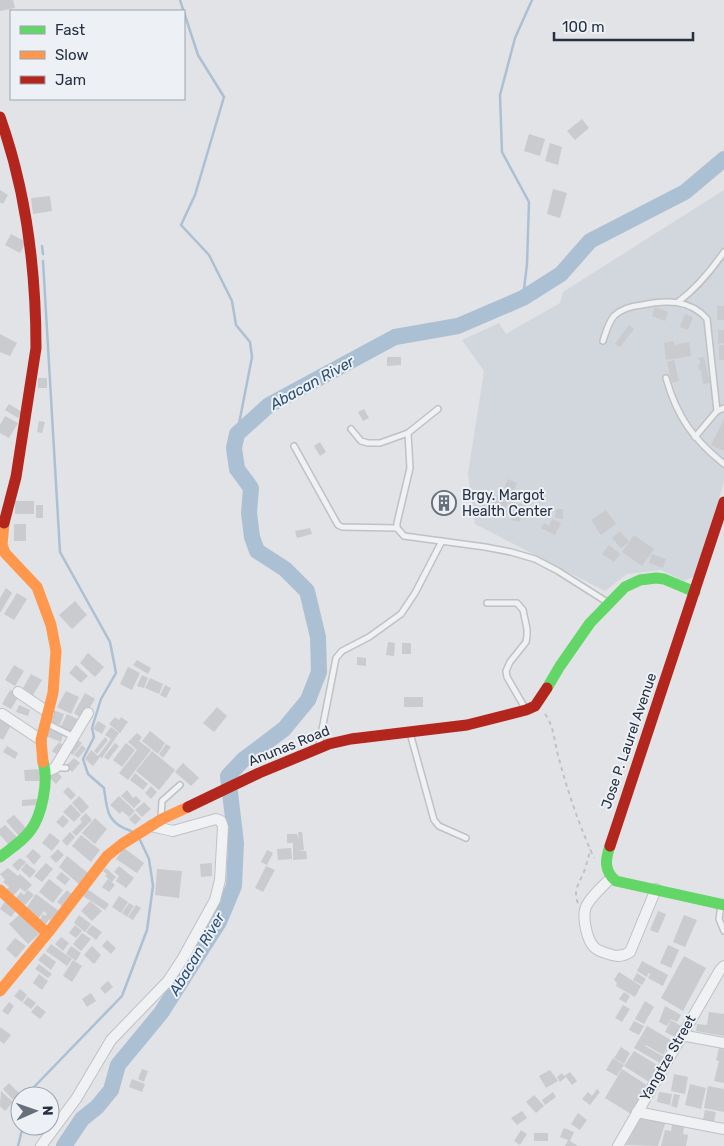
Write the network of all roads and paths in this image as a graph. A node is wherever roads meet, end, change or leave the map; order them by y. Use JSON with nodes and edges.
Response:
{"nodes":[{"id":1,"x":0,"y":117,"type":"edge"},
{"id":2,"x":724,"y":252,"type":"edge"},
{"id":3,"x":678,"y":302,"type":"junction"},
{"id":4,"x":603,"y":341,"type":"dead end"},
{"id":5,"x":666,"y":378,"type":"dead end"},
{"id":6,"x":724,"y":408,"type":"edge"},
{"id":7,"x":438,"y":409,"type":"dead end"},
{"id":8,"x":718,"y":411,"type":"junction"},
{"id":9,"x":351,"y":429,"type":"dead end"},
{"id":10,"x":408,"y":433,"type":"junction"},
{"id":11,"x":695,"y":437,"type":"junction"},
{"id":12,"x":294,"y":446,"type":"dead end"},
{"id":13,"x":724,"y":464,"type":"edge"},
{"id":14,"x":724,"y":502,"type":"edge"},
{"id":15,"x":397,"y":528,"type":"junction"},
{"id":16,"x":442,"y":541,"type":"junction"},
{"id":17,"x":695,"y":592,"type":"junction"},
{"id":18,"x":487,"y":604,"type":"dead end"},
{"id":19,"x":610,"y":604,"type":"junction"},
{"id":20,"x":18,"y":692,"type":"dead end"},
{"id":21,"x":531,"y":708,"type":"junction"},
{"id":22,"x":88,"y":713,"type":"dead end"},
{"id":23,"x":2,"y":714,"type":"dead end"},
{"id":24,"x":47,"y":718,"type":"junction"},
{"id":25,"x":410,"y":732,"type":"junction"},
{"id":26,"x":70,"y":735,"type":"dead end"},
{"id":27,"x":41,"y":740,"type":"junction"},
{"id":28,"x":318,"y":748,"type":"junction"},
{"id":29,"x":66,"y":768,"type":"dead end"},
{"id":30,"x":51,"y":770,"type":"junction"},
{"id":31,"x":180,"y":785,"type":"dead end"},
{"id":32,"x":162,"y":820,"type":"junction"},
{"id":33,"x":149,"y":827,"type":"junction"},
{"id":34,"x":466,"y":838,"type":"dead end"},
{"id":35,"x":590,"y":849,"type":"junction"},
{"id":36,"x":0,"y":857,"type":"edge"},
{"id":37,"x":609,"y":875,"type":"junction"},
{"id":38,"x":656,"y":889,"type":"junction"},
{"id":39,"x":0,"y":890,"type":"edge"},
{"id":40,"x":722,"y":905,"type":"edge"},
{"id":41,"x":584,"y":909,"type":"junction"},
{"id":42,"x":724,"y":930,"type":"edge"},
{"id":43,"x":47,"y":933,"type":"junction"},
{"id":44,"x":722,"y":968,"type":"edge"},
{"id":45,"x":0,"y":991,"type":"edge"},
{"id":46,"x":681,"y":1035,"type":"junction"},
{"id":47,"x":724,"y":1044,"type":"edge"},
{"id":48,"x":638,"y":1112,"type":"junction"},
{"id":49,"x":724,"y":1129,"type":"edge"},
{"id":50,"x":41,"y":1146,"type":"edge"},
{"id":51,"x":618,"y":1146,"type":"edge"}],
"edges":[{"from":1,"to":24,"type":"street"},
{"from":2,"to":3,"type":"lane"},
{"from":3,"to":4,"type":"lane"},
{"from":3,"to":8,"type":"lane"},
{"from":5,"to":11,"type":"lane"},
{"from":6,"to":8,"type":"lane"},
{"from":7,"to":10,"type":"lane"},
{"from":8,"to":11,"type":"lane"},
{"from":9,"to":10,"type":"lane"},
{"from":10,"to":15,"type":"lane"},
{"from":11,"to":13,"type":"lane"},
{"from":12,"to":15,"type":"lane"},
{"from":14,"to":17,"type":"street","name":"Jose P. Laurel Avenue"},
{"from":15,"to":16,"type":"lane"},
{"from":16,"to":19,"type":"lane"},
{"from":16,"to":28,"type":"lane"},
{"from":17,"to":19,"type":"street"},
{"from":17,"to":37,"type":"street","name":"Jose P. Laurel Avenue"},
{"from":18,"to":21,"type":"lane"},
{"from":19,"to":21,"type":"street"},
{"from":20,"to":24,"type":"street"},
{"from":21,"to":25,"type":"street","name":"Anunas Road"},
{"from":21,"to":35,"type":"path"},
{"from":22,"to":30,"type":"street"},
{"from":23,"to":27,"type":"street"},
{"from":24,"to":26,"type":"lane"},
{"from":24,"to":27,"type":"street"},
{"from":25,"to":28,"type":"street","name":"Anunas Road"},
{"from":25,"to":34,"type":"lane"},
{"from":27,"to":30,"type":"street"},
{"from":28,"to":32,"type":"street","name":"Anunas Road"},
{"from":29,"to":30,"type":"lane"},
{"from":30,"to":36,"type":"street"},
{"from":31,"to":32,"type":"lane"},
{"from":32,"to":33,"type":"street","name":"Anunas Road"},
{"from":33,"to":43,"type":"street","name":"Anunas Road"},
{"from":33,"to":50,"type":"street"},
{"from":35,"to":37,"type":"path"},
{"from":35,"to":41,"type":"path"},
{"from":37,"to":38,"type":"street"},
{"from":37,"to":41,"type":"street"},
{"from":38,"to":40,"type":"street"},
{"from":38,"to":41,"type":"street"},
{"from":39,"to":43,"type":"street"},
{"from":40,"to":42,"type":"lane"},
{"from":43,"to":45,"type":"street","name":"Anunas Road"},
{"from":44,"to":46,"type":"street","name":"Yangtze Street"},
{"from":46,"to":47,"type":"street"},
{"from":46,"to":48,"type":"street","name":"Yangtze Street"},
{"from":48,"to":49,"type":"street"},
{"from":48,"to":51,"type":"street","name":"Yangtze Street"}]}
